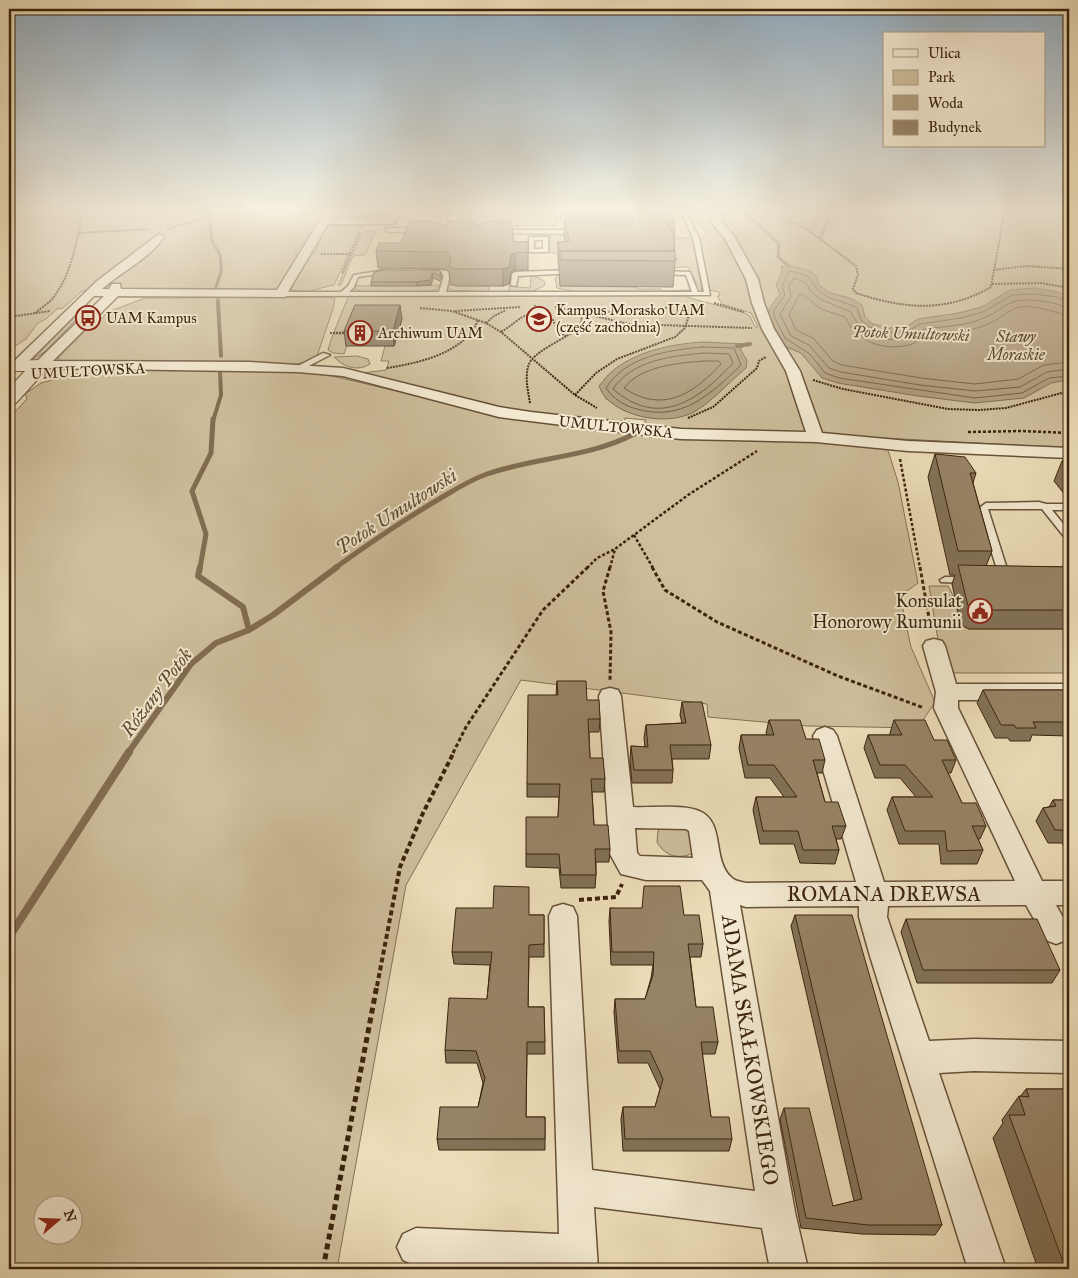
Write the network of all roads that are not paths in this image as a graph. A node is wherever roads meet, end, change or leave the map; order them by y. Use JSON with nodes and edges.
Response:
{"nodes":[{"id":1,"x":118,"y":270,"type":"edge"},
{"id":2,"x":131,"y":270,"type":"edge"},
{"id":3,"x":295,"y":270,"type":"edge"},
{"id":4,"x":703,"y":270,"type":"edge"},
{"id":5,"x":747,"y":270,"type":"edge"},
{"id":6,"x":393,"y":271,"type":"edge"},
{"id":7,"x":421,"y":271,"type":"edge"},
{"id":8,"x":578,"y":272,"type":"edge"},
{"id":9,"x":652,"y":273,"type":"edge"},
{"id":10,"x":549,"y":274,"type":"junction"},
{"id":11,"x":514,"y":285,"type":"dead end"},
{"id":12,"x":92,"y":292,"type":"junction"},
{"id":13,"x":114,"y":293,"type":"junction"},
{"id":14,"x":281,"y":294,"type":"junction"},
{"id":15,"x":344,"y":294,"type":"junction"},
{"id":16,"x":442,"y":294,"type":"junction"},
{"id":17,"x":550,"y":294,"type":"junction"},
{"id":18,"x":698,"y":296,"type":"junction"},
{"id":19,"x":326,"y":355,"type":"dead end"},
{"id":20,"x":10,"y":367,"type":"edge"},
{"id":21,"x":298,"y":368,"type":"junction"},
{"id":22,"x":37,"y":370,"type":"junction"},
{"id":23,"x":9,"y":399,"type":"edge"},
{"id":24,"x":816,"y":437,"type":"junction"},
{"id":25,"x":1069,"y":453,"type":"edge"},
{"id":26,"x":1045,"y":507,"type":"junction"},
{"id":27,"x":1069,"y":507,"type":"edge"},
{"id":28,"x":1069,"y":537,"type":"edge"},
{"id":29,"x":1008,"y":579,"type":"edge"},
{"id":30,"x":945,"y":580,"type":"dead end"},
{"id":31,"x":981,"y":580,"type":"edge"},
{"id":32,"x":934,"y":646,"type":"road end"},
{"id":33,"x":947,"y":692,"type":"junction"},
{"id":34,"x":1069,"y":692,"type":"edge"},
{"id":35,"x":610,"y":696,"type":"road end"},
{"id":36,"x":825,"y":736,"type":"dead end"},
{"id":37,"x":621,"y":817,"type":"junction"},
{"id":38,"x":716,"y":879,"type":"junction"},
{"id":39,"x":1034,"y":893,"type":"junction"},
{"id":40,"x":1069,"y":893,"type":"edge"},
{"id":41,"x":874,"y":895,"type":"junction"},
{"id":42,"x":563,"y":916,"type":"road end"},
{"id":43,"x":1056,"y":932,"type":"dead end"},
{"id":44,"x":1069,"y":1057,"type":"edge"},
{"id":45,"x":918,"y":1058,"type":"junction"},
{"id":46,"x":574,"y":1186,"type":"junction"},
{"id":47,"x":778,"y":1212,"type":"junction"},
{"id":48,"x":416,"y":1247,"type":"dead end"},
{"id":49,"x":578,"y":1261,"type":"edge"},
{"id":50,"x":789,"y":1269,"type":"edge"},
{"id":51,"x":987,"y":1269,"type":"edge"}],
"edges":[{"from":1,"to":12,"type":"street"},
{"from":2,"to":13,"type":"street"},
{"from":3,"to":14,"type":"street"},
{"from":4,"to":18,"type":"lane"},
{"from":5,"to":24,"type":"street"},
{"from":6,"to":15,"type":"lane"},
{"from":7,"to":16,"type":"lane"},
{"from":8,"to":10,"type":"lane"},
{"from":9,"to":18,"type":"lane"},
{"from":10,"to":11,"type":"lane"},
{"from":10,"to":17,"type":"lane"},
{"from":12,"to":13,"type":"street"},
{"from":12,"to":20,"type":"street"},
{"from":13,"to":14,"type":"street"},
{"from":13,"to":22,"type":"street"},
{"from":14,"to":15,"type":"lane"},
{"from":15,"to":16,"type":"lane"},
{"from":16,"to":17,"type":"lane"},
{"from":17,"to":18,"type":"lane"},
{"from":19,"to":21,"type":"lane"},
{"from":20,"to":22,"type":"street","name":"UMULTOWSKA"},
{"from":21,"to":22,"type":"street","name":"UMULTOWSKA"},
{"from":21,"to":24,"type":"street","name":"UMULTOWSKA"},
{"from":22,"to":23,"type":"street"},
{"from":24,"to":25,"type":"street","name":"UMULTOWSKA"},
{"from":26,"to":27,"type":"lane"},
{"from":26,"to":28,"type":"lane"},
{"from":26,"to":29,"type":"lane"},
{"from":30,"to":31,"type":"lane"},
{"from":32,"to":33,"type":"street"},
{"from":33,"to":34,"type":"street"},
{"from":33,"to":39,"type":"street"},
{"from":35,"to":37,"type":"street"},
{"from":36,"to":41,"type":"street"},
{"from":37,"to":38,"type":"street","name":"ROMANA DREWSA"},
{"from":37,"to":38,"type":"street"},
{"from":38,"to":41,"type":"street","name":"ROMANA DREWSA"},
{"from":38,"to":47,"type":"street","name":"ADAMA SKAŁKOWSKIEGO"},
{"from":39,"to":40,"type":"street","name":"ROMANA DREWSA"},
{"from":39,"to":41,"type":"street","name":"ROMANA DREWSA"},
{"from":39,"to":43,"type":"street"},
{"from":41,"to":45,"type":"street"},
{"from":42,"to":46,"type":"street"},
{"from":44,"to":45,"type":"street"},
{"from":45,"to":51,"type":"street"},
{"from":46,"to":47,"type":"street","name":"ADAMA SKAŁKOWSKIEGO"},
{"from":46,"to":49,"type":"street"},
{"from":47,"to":50,"type":"street","name":"ADAMA SKAŁKOWSKIEGO"},
{"from":48,"to":49,"type":"street"}]}
